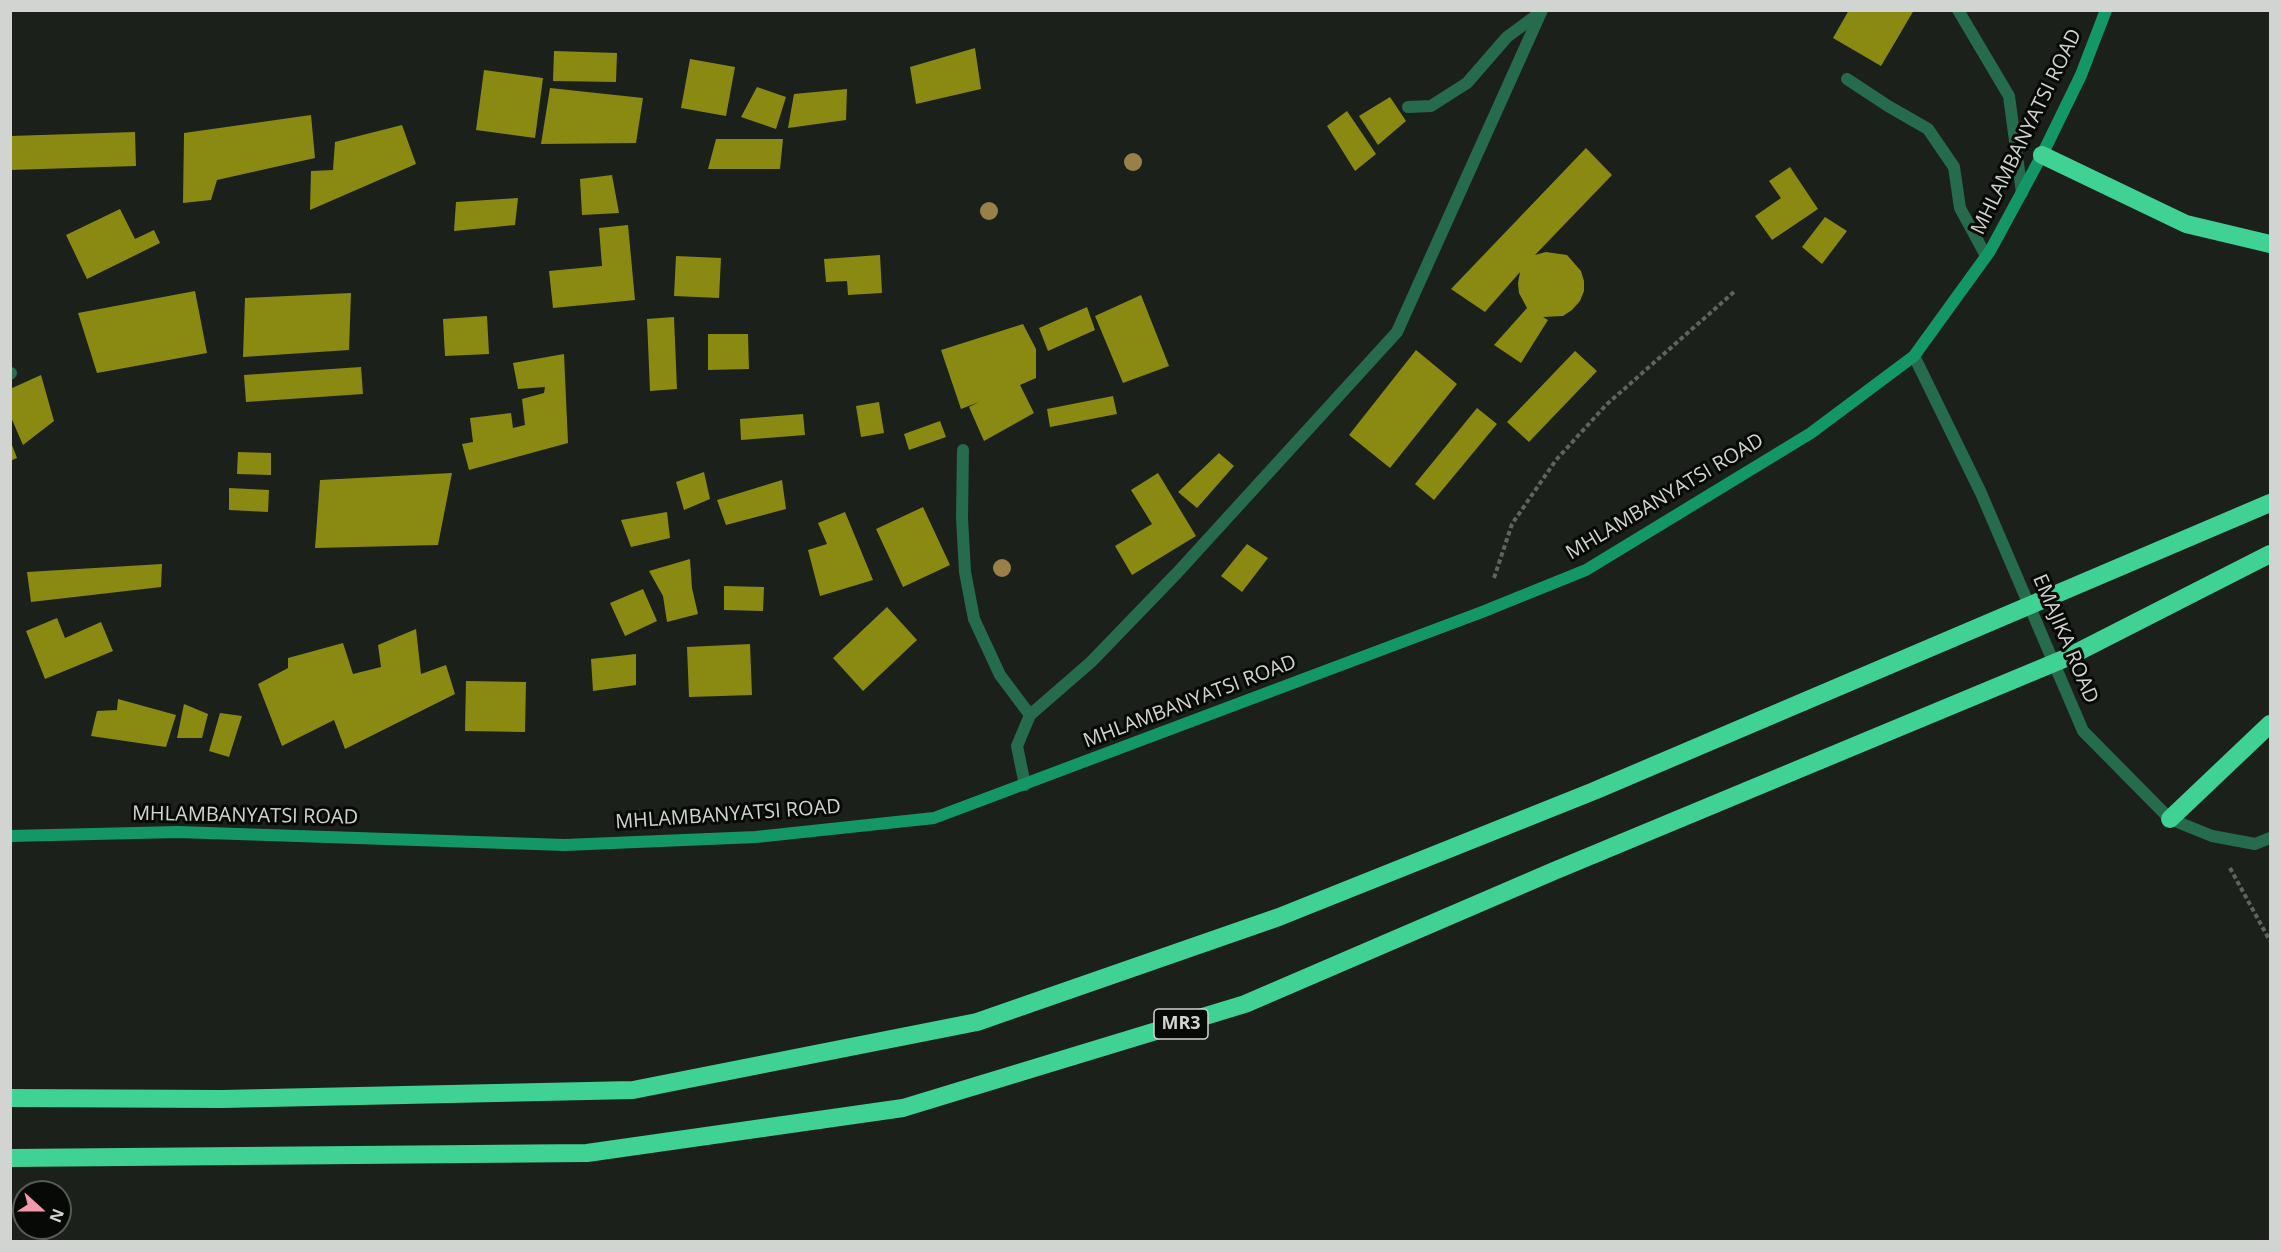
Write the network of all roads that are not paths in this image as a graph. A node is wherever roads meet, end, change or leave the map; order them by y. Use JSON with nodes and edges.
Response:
{"nodes":[{"id":1,"x":1958,"y":10,"type":"edge"},
{"id":2,"x":2106,"y":10,"type":"edge"},
{"id":3,"x":1542,"y":11,"type":"edge"},
{"id":4,"x":1847,"y":79,"type":"dead end"},
{"id":5,"x":1408,"y":107,"type":"dead end"},
{"id":6,"x":2042,"y":156,"type":"junction"},
{"id":7,"x":2022,"y":193,"type":"junction"},
{"id":8,"x":2271,"y":244,"type":"edge"},
{"id":9,"x":1986,"y":256,"type":"junction"},
{"id":10,"x":1914,"y":356,"type":"junction"},
{"id":11,"x":963,"y":450,"type":"dead end"},
{"id":12,"x":2271,"y":503,"type":"edge"},
{"id":13,"x":2271,"y":554,"type":"edge"},
{"id":14,"x":1030,"y":715,"type":"junction"},
{"id":15,"x":2271,"y":724,"type":"edge"},
{"id":16,"x":1025,"y":785,"type":"junction"},
{"id":17,"x":2170,"y":819,"type":"junction"},
{"id":18,"x":10,"y":836,"type":"edge"},
{"id":19,"x":2271,"y":838,"type":"edge"},
{"id":20,"x":10,"y":1098,"type":"edge"},
{"id":21,"x":10,"y":1158,"type":"edge"}],
"edges":[{"from":1,"to":7,"type":"street"},
{"from":2,"to":6,"type":"main road","name":"MHLAMBANYATSI ROAD"},
{"from":3,"to":5,"type":"street"},
{"from":3,"to":14,"type":"street"},
{"from":4,"to":9,"type":"street"},
{"from":6,"to":7,"type":"main road","name":"MHLAMBANYATSI ROAD"},
{"from":6,"to":8,"type":"highway"},
{"from":7,"to":9,"type":"main road","name":"MHLAMBANYATSI ROAD"},
{"from":9,"to":10,"type":"main road","name":"MHLAMBANYATSI ROAD"},
{"from":10,"to":16,"type":"main road","name":"MHLAMBANYATSI ROAD"},
{"from":10,"to":17,"type":"street","name":"EMAJIKA ROAD"},
{"from":11,"to":14,"type":"street"},
{"from":12,"to":20,"type":"highway"},
{"from":13,"to":21,"type":"highway","number":"MR3"},
{"from":14,"to":16,"type":"street"},
{"from":15,"to":17,"type":"highway"},
{"from":16,"to":18,"type":"main road","name":"MHLAMBANYATSI ROAD"},
{"from":17,"to":19,"type":"street","name":"EMAJIKA ROAD"}]}
